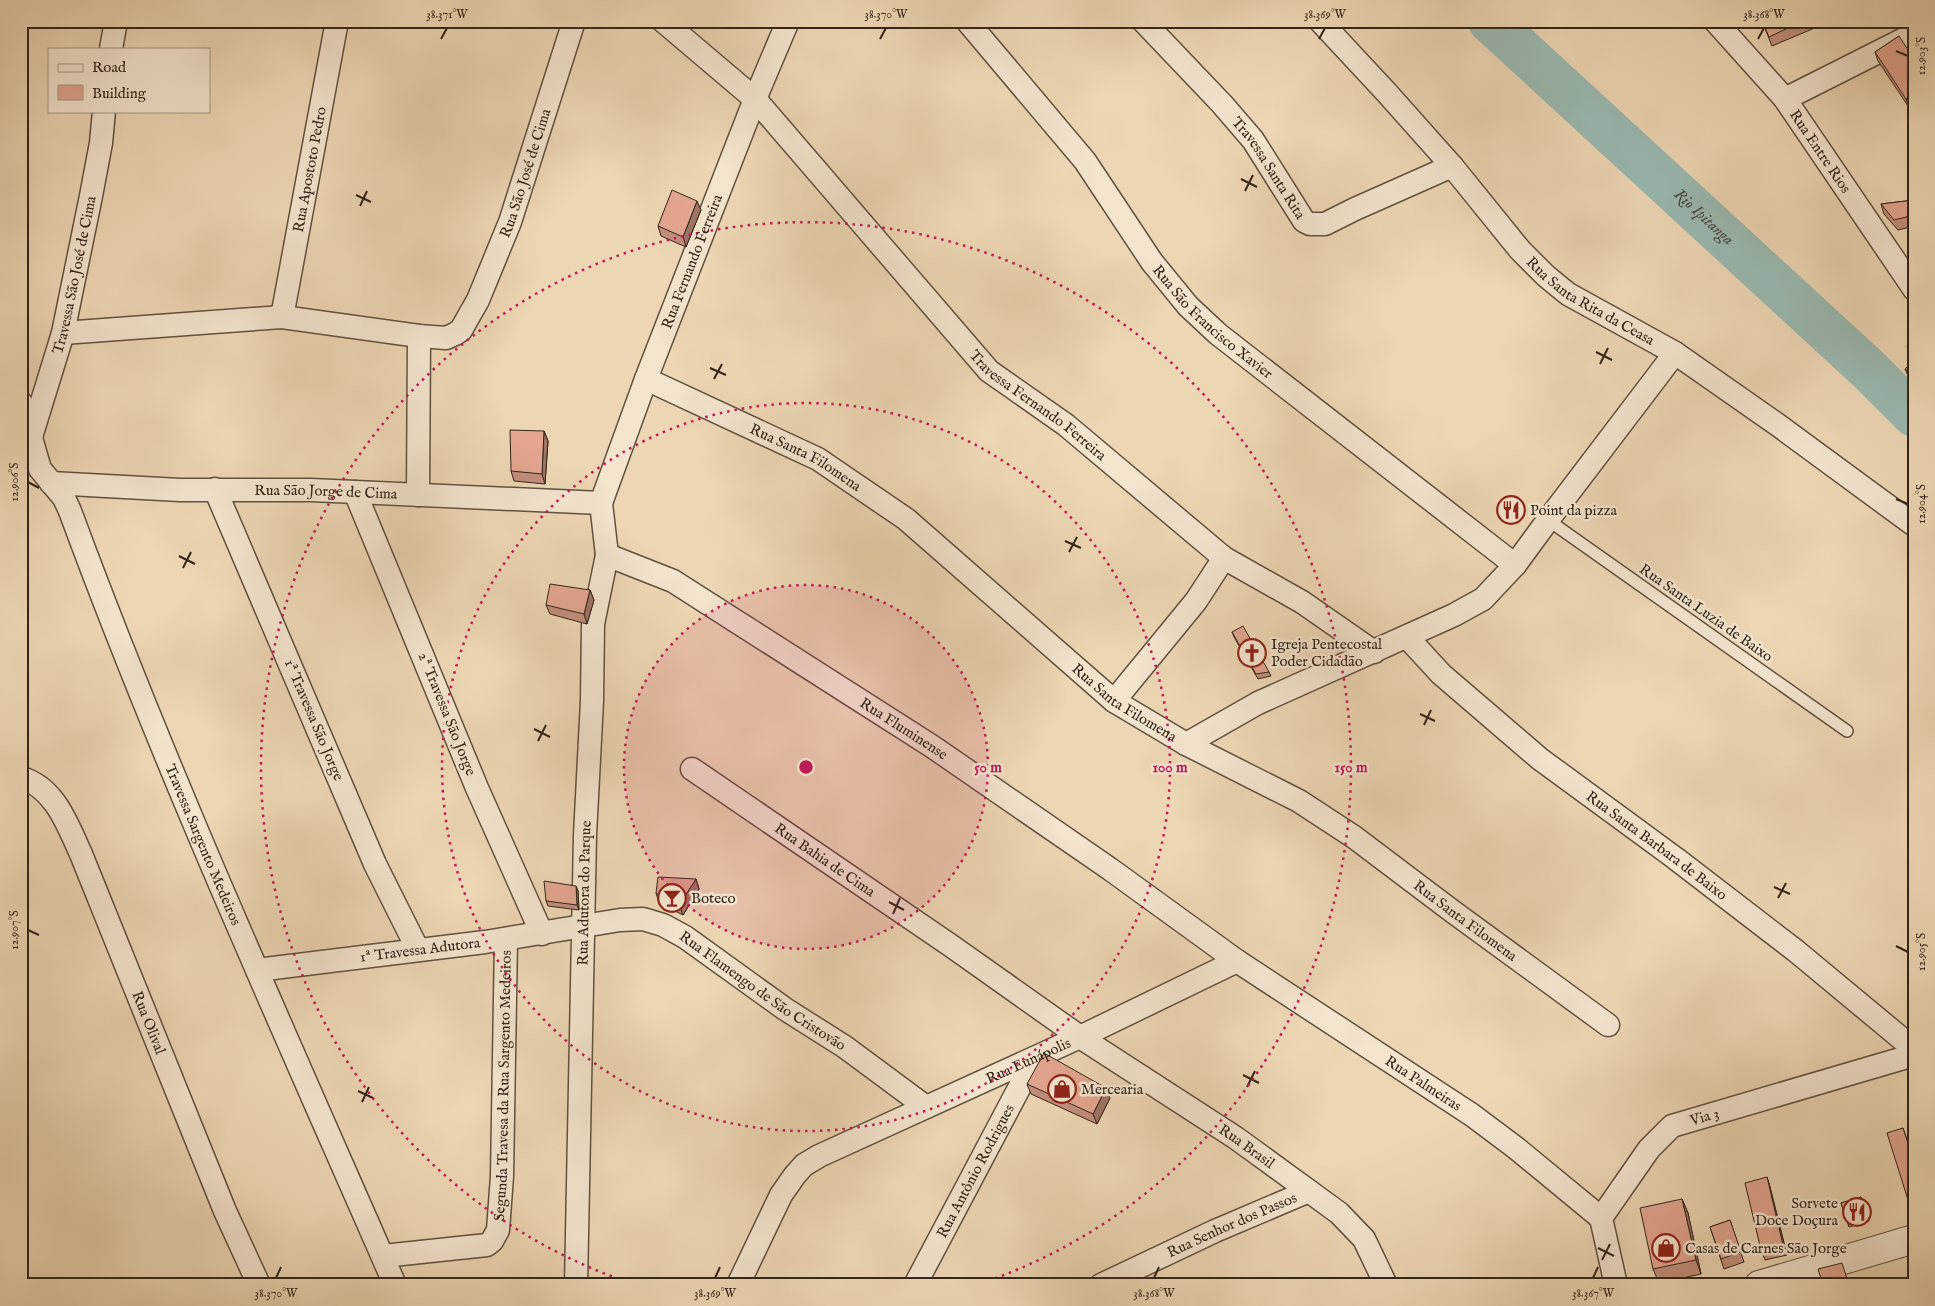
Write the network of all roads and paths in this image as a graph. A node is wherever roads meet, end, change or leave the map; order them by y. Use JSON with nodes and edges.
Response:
{"nodes":[{"id":1,"x":116,"y":21,"type":"edge"},
{"id":2,"x":337,"y":21,"type":"edge"},
{"id":3,"x":574,"y":21,"type":"edge"},
{"id":4,"x":663,"y":21,"type":"edge"},
{"id":5,"x":788,"y":21,"type":"edge"},
{"id":6,"x":967,"y":21,"type":"edge"},
{"id":7,"x":1143,"y":21,"type":"edge"},
{"id":8,"x":1320,"y":21,"type":"edge"},
{"id":9,"x":1715,"y":21,"type":"edge"},
{"id":10,"x":1914,"y":34,"type":"edge"},
{"id":11,"x":111,"y":48,"type":"edge"},
{"id":12,"x":755,"y":99,"type":"junction"},
{"id":13,"x":1785,"y":99,"type":"junction"},
{"id":14,"x":104,"y":112,"type":"edge"},
{"id":15,"x":1452,"y":166,"type":"junction"},
{"id":16,"x":1914,"y":289,"type":"edge"},
{"id":17,"x":282,"y":317,"type":"junction"},
{"id":18,"x":63,"y":333,"type":"junction"},
{"id":19,"x":419,"y":336,"type":"junction"},
{"id":20,"x":1675,"y":353,"type":"junction"},
{"id":21,"x":646,"y":379,"type":"junction"},
{"id":22,"x":21,"y":403,"type":"edge"},
{"id":23,"x":31,"y":437,"type":"junction"},
{"id":24,"x":38,"y":475,"type":"edge"},
{"id":25,"x":215,"y":489,"type":"junction"},
{"id":26,"x":355,"y":492,"type":"junction"},
{"id":27,"x":418,"y":495,"type":"junction"},
{"id":28,"x":601,"y":503,"type":"junction"},
{"id":29,"x":1548,"y":520,"type":"junction"},
{"id":30,"x":1914,"y":525,"type":"edge"},
{"id":31,"x":607,"y":555,"type":"junction"},
{"id":32,"x":1224,"y":558,"type":"junction"},
{"id":33,"x":1516,"y":565,"type":"junction"},
{"id":34,"x":1407,"y":637,"type":"junction"},
{"id":35,"x":1374,"y":652,"type":"junction"},
{"id":36,"x":1114,"y":701,"type":"junction"},
{"id":37,"x":1847,"y":730,"type":"dead end"},
{"id":38,"x":1186,"y":744,"type":"junction"},
{"id":39,"x":692,"y":769,"type":"dead end"},
{"id":40,"x":21,"y":778,"type":"edge"},
{"id":41,"x":583,"y":927,"type":"junction"},
{"id":42,"x":542,"y":934,"type":"junction"},
{"id":43,"x":506,"y":939,"type":"junction"},
{"id":44,"x":418,"y":950,"type":"junction"},
{"id":45,"x":1237,"y":961,"type":"junction"},
{"id":46,"x":257,"y":970,"type":"junction"},
{"id":47,"x":1608,"y":1025,"type":"dead end"},
{"id":48,"x":1080,"y":1037,"type":"junction"},
{"id":49,"x":1914,"y":1049,"type":"edge"},
{"id":50,"x":1914,"y":1055,"type":"edge"},
{"id":51,"x":1035,"y":1058,"type":"junction"},
{"id":52,"x":926,"y":1107,"type":"junction"},
{"id":53,"x":1309,"y":1191,"type":"junction"},
{"id":54,"x":1600,"y":1218,"type":"junction"},
{"id":55,"x":1914,"y":1239,"type":"edge"},
{"id":56,"x":383,"y":1256,"type":"junction"},
{"id":57,"x":258,"y":1285,"type":"edge"},
{"id":58,"x":396,"y":1285,"type":"edge"},
{"id":59,"x":576,"y":1285,"type":"edge"},
{"id":60,"x":738,"y":1285,"type":"edge"},
{"id":61,"x":915,"y":1285,"type":"edge"},
{"id":62,"x":1101,"y":1285,"type":"edge"},
{"id":63,"x":1386,"y":1285,"type":"edge"},
{"id":64,"x":1616,"y":1285,"type":"edge"},
{"id":65,"x":1759,"y":1285,"type":"edge"}],
"edges":[{"from":1,"to":11,"type":"street"},
{"from":2,"to":17,"type":"street","name":"Rua Apostoto Pedro"},
{"from":3,"to":19,"type":"street","name":"Rua São José de Cima"},
{"from":4,"to":12,"type":"street"},
{"from":5,"to":12,"type":"street","name":"Rua Fernando Ferreira"},
{"from":6,"to":33,"type":"street","name":"Rua São Francisco Xavier"},
{"from":7,"to":15,"type":"street","name":"Travessa Santa Rita"},
{"from":8,"to":15,"type":"street","name":"Rua Santa Rita da Ceasa"},
{"from":9,"to":13,"type":"street","name":"Rua Entre Rios"},
{"from":10,"to":13,"type":"street"},
{"from":12,"to":21,"type":"street","name":"Rua Fernando Ferreira"},
{"from":12,"to":32,"type":"street","name":"Travessa Fernando Ferreira"},
{"from":13,"to":16,"type":"street","name":"Rua Entre Rios"},
{"from":14,"to":18,"type":"street","name":"Travessa São José de Cima"},
{"from":15,"to":20,"type":"street","name":"Rua Santa Rita da Ceasa"},
{"from":17,"to":18,"type":"street"},
{"from":17,"to":19,"type":"street"},
{"from":18,"to":23,"type":"street","name":"Travessa São José de Cima"},
{"from":19,"to":27,"type":"street"},
{"from":20,"to":29,"type":"street"},
{"from":20,"to":30,"type":"street","name":"Rua Santa Rita da Ceasa"},
{"from":21,"to":28,"type":"street","name":"Rua Fernando Ferreira"},
{"from":21,"to":36,"type":"street","name":"Rua Santa Filomena"},
{"from":22,"to":23,"type":"street","name":"Travessa Sargento Medeiros"},
{"from":23,"to":24,"type":"street","name":"Travessa Sargento Medeiros"},
{"from":24,"to":25,"type":"street","name":"Rua São Jorge de Cima"},
{"from":24,"to":46,"type":"street","name":"Travessa Sargento Medeiros"},
{"from":25,"to":26,"type":"street","name":"Rua São Jorge de Cima"},
{"from":25,"to":44,"type":"street","name":"1ª Travessa São Jorge"},
{"from":26,"to":27,"type":"street","name":"Rua São Jorge de Cima"},
{"from":26,"to":42,"type":"street","name":"2ª Travessa São Jorge"},
{"from":27,"to":28,"type":"street","name":"Rua São Jorge de Cima"},
{"from":28,"to":31,"type":"street","name":"Rua Adutora do Parque"},
{"from":29,"to":33,"type":"street"},
{"from":29,"to":37,"type":"lane","name":"Rua Santa Luzia de Baixo"},
{"from":31,"to":41,"type":"street","name":"Rua Adutora do Parque"},
{"from":31,"to":45,"type":"street","name":"Rua Fluminense"},
{"from":32,"to":35,"type":"street","name":"Travessa Fernando Ferreira"},
{"from":32,"to":36,"type":"street"},
{"from":33,"to":34,"type":"street"},
{"from":34,"to":35,"type":"street"},
{"from":34,"to":49,"type":"street","name":"Rua Santa Barbara de Baixo"},
{"from":35,"to":38,"type":"street"},
{"from":36,"to":38,"type":"street","name":"Rua Santa Filomena"},
{"from":38,"to":47,"type":"street","name":"Rua Santa Filomena"},
{"from":39,"to":48,"type":"street","name":"Rua Bahia de Cima"},
{"from":40,"to":57,"type":"street","name":"Rua Olival"},
{"from":41,"to":42,"type":"street","name":"1ª Travessa Adutora"},
{"from":41,"to":52,"type":"street","name":"Rua Flamengo de São Cristovão"},
{"from":41,"to":59,"type":"street","name":"Rua Adutora do Parque"},
{"from":42,"to":43,"type":"street","name":"1ª Travessa Adutora"},
{"from":43,"to":44,"type":"street","name":"1ª Travessa Adutora"},
{"from":43,"to":56,"type":"street","name":"Segunda Travesa da Rua Sargento Medeiros"},
{"from":44,"to":46,"type":"street","name":"1ª Travessa Adutora"},
{"from":45,"to":48,"type":"street","name":"Rua Eunápolis"},
{"from":45,"to":54,"type":"street","name":"Rua Palmeiras"},
{"from":46,"to":56,"type":"street","name":"Travessa Sargento Medeiros"},
{"from":48,"to":51,"type":"street","name":"Rua Eunápolis"},
{"from":48,"to":53,"type":"street","name":"Rua Brasil"},
{"from":50,"to":54,"type":"street","name":"Via 3"},
{"from":51,"to":52,"type":"street","name":"Rua Eunápolis"},
{"from":51,"to":61,"type":"street","name":"Rua Antônio Rodrigues"},
{"from":52,"to":60,"type":"street","name":"Rua Eunápolis"},
{"from":53,"to":62,"type":"street","name":"Rua Senhor dos Passos"},
{"from":53,"to":63,"type":"street","name":"Rua Brasil"},
{"from":54,"to":64,"type":"street"},
{"from":55,"to":65,"type":"street"},
{"from":56,"to":58,"type":"street","name":"Travessa Sargento Medeiros"}]}
